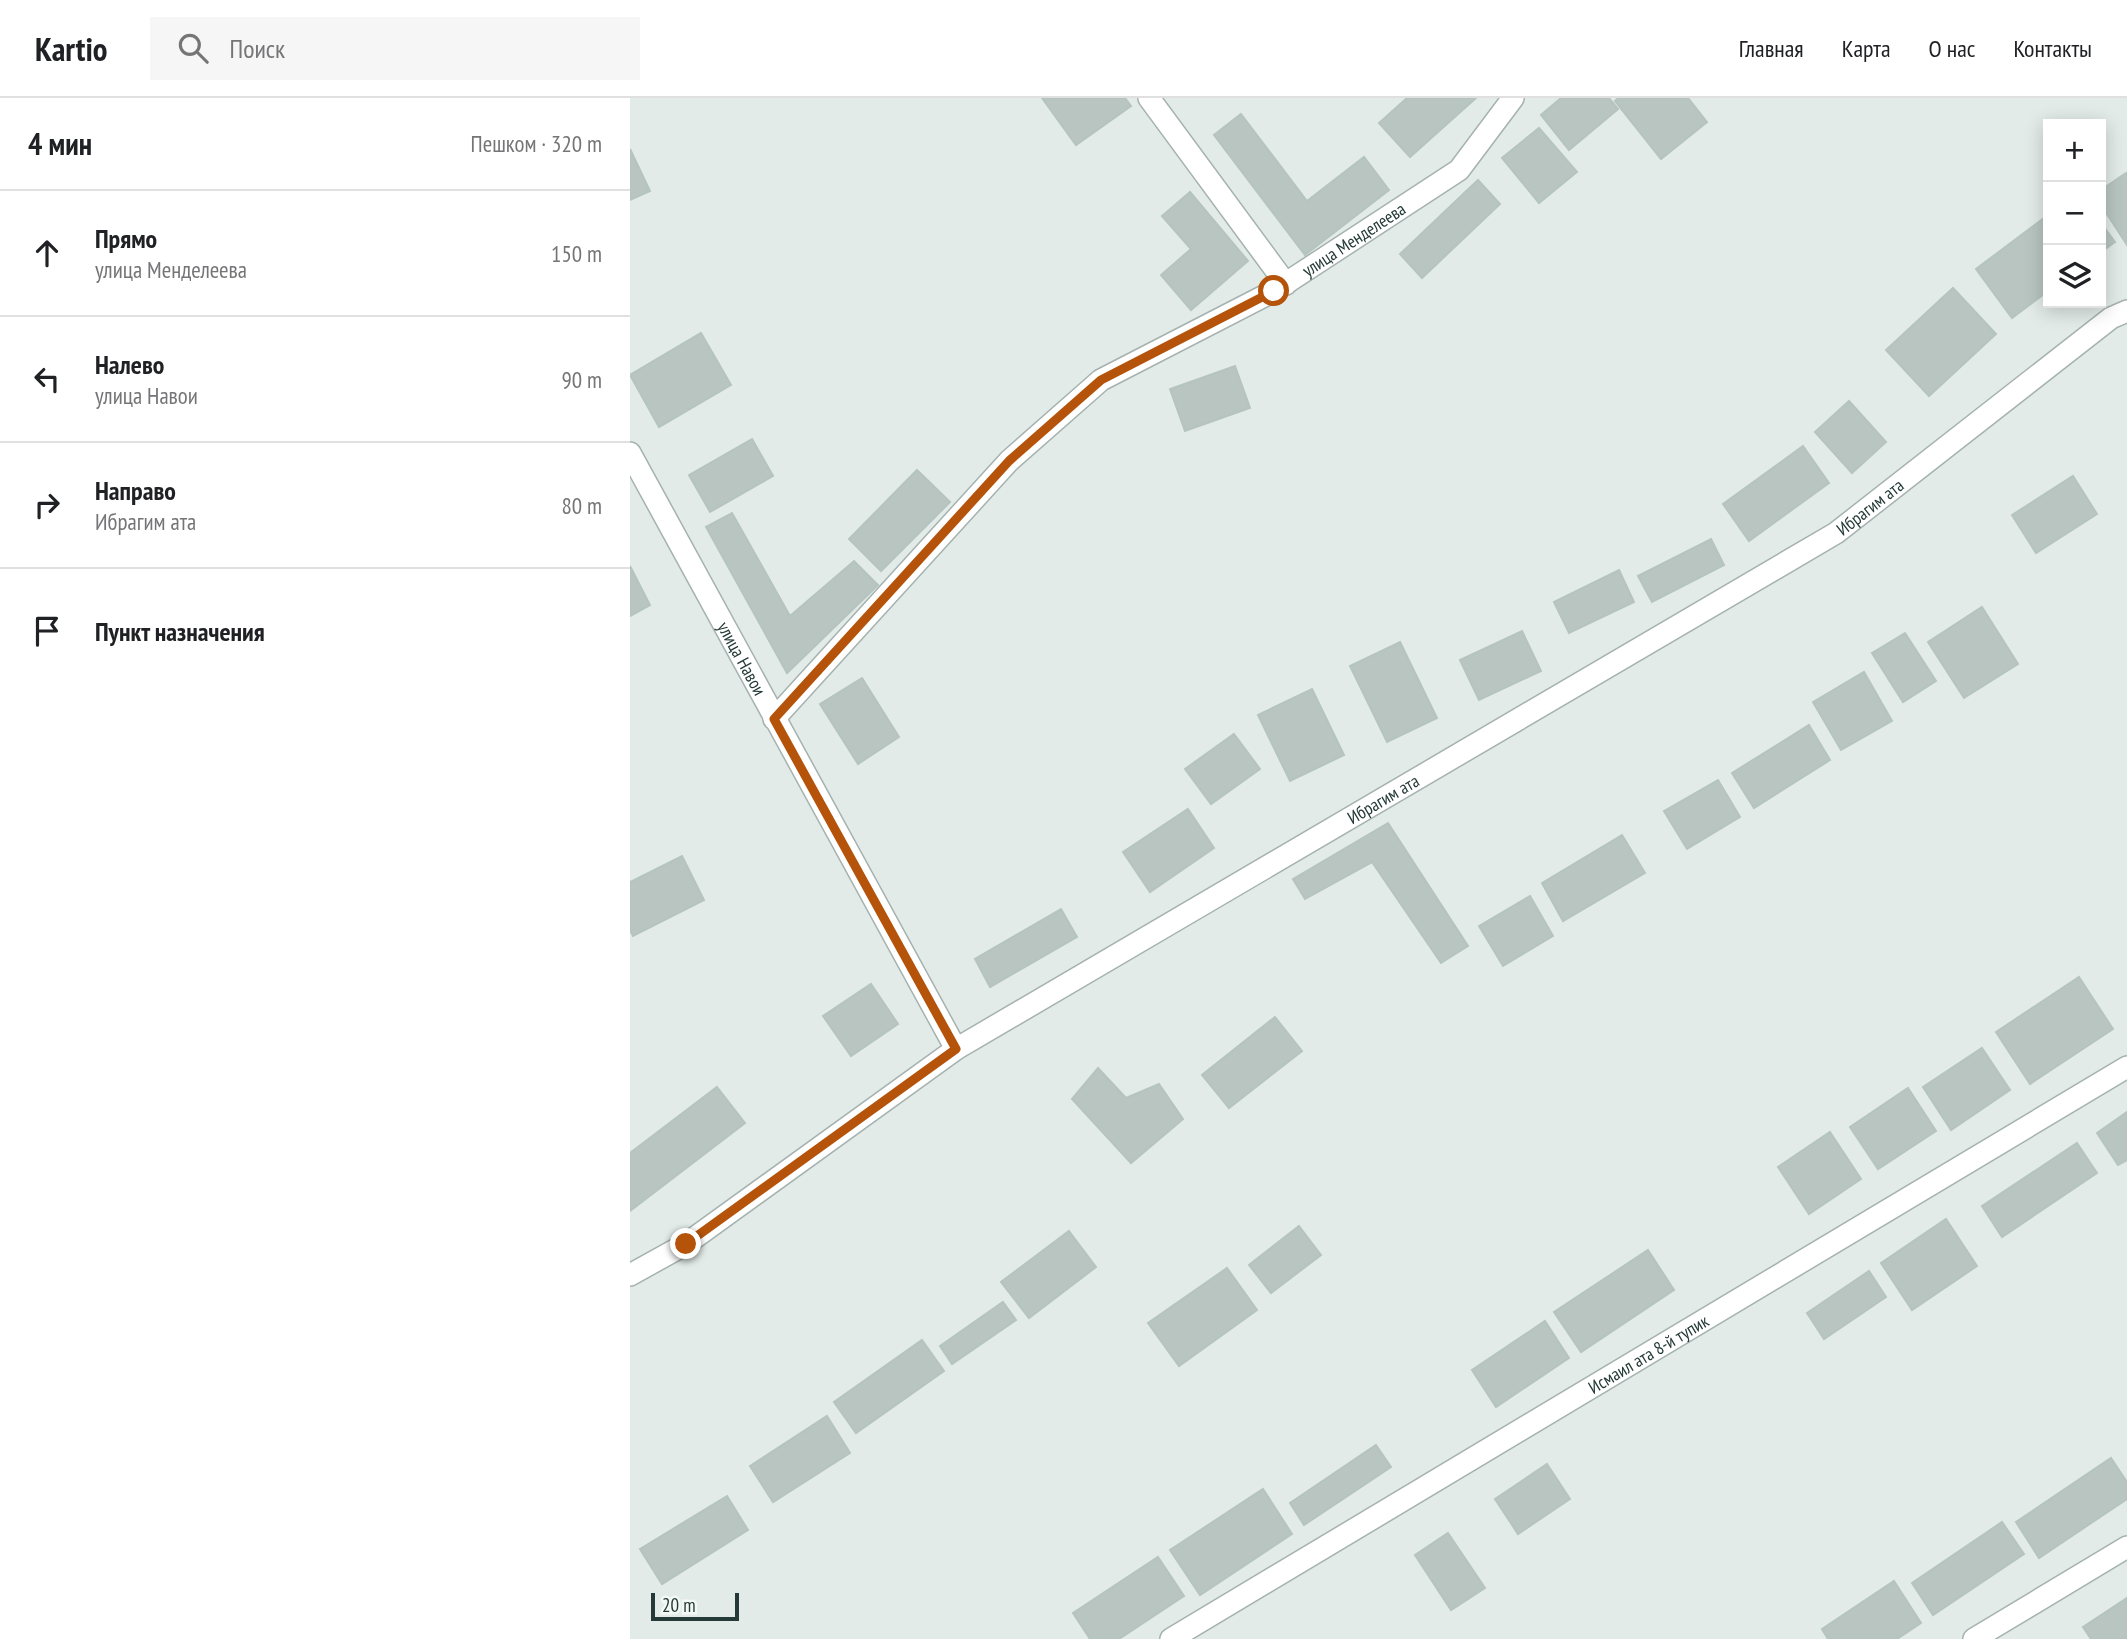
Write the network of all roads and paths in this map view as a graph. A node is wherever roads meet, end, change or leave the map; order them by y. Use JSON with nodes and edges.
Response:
{"nodes":[{"id":1,"x":1149,"y":98,"type":"edge"},
{"id":2,"x":1513,"y":98,"type":"edge"},
{"id":3,"x":1286,"y":284,"type":"junction"},
{"id":4,"x":2127,"y":312,"type":"edge"},
{"id":5,"x":630,"y":453,"type":"edge"},
{"id":6,"x":774,"y":719,"type":"junction"},
{"id":7,"x":956,"y":1049,"type":"junction"},
{"id":8,"x":2127,"y":1067,"type":"edge"},
{"id":9,"x":630,"y":1275,"type":"edge"},
{"id":10,"x":2127,"y":1547,"type":"edge"},
{"id":11,"x":1171,"y":1639,"type":"edge"},
{"id":12,"x":1974,"y":1639,"type":"edge"}],
"edges":[{"from":1,"to":3,"type":"street"},
{"from":2,"to":3,"type":"street","name":"улица Менделеева"},
{"from":3,"to":6,"type":"street","name":"улица Менделеева"},
{"from":4,"to":7,"type":"street","name":"Ибрагим ата"},
{"from":5,"to":6,"type":"street","name":"улица Навои"},
{"from":6,"to":7,"type":"street","name":"улица Навои"},
{"from":7,"to":9,"type":"street","name":"Ибрагим ата"},
{"from":8,"to":11,"type":"street","name":"Исмаил ата 8-й тупик"},
{"from":10,"to":12,"type":"street"}]}
